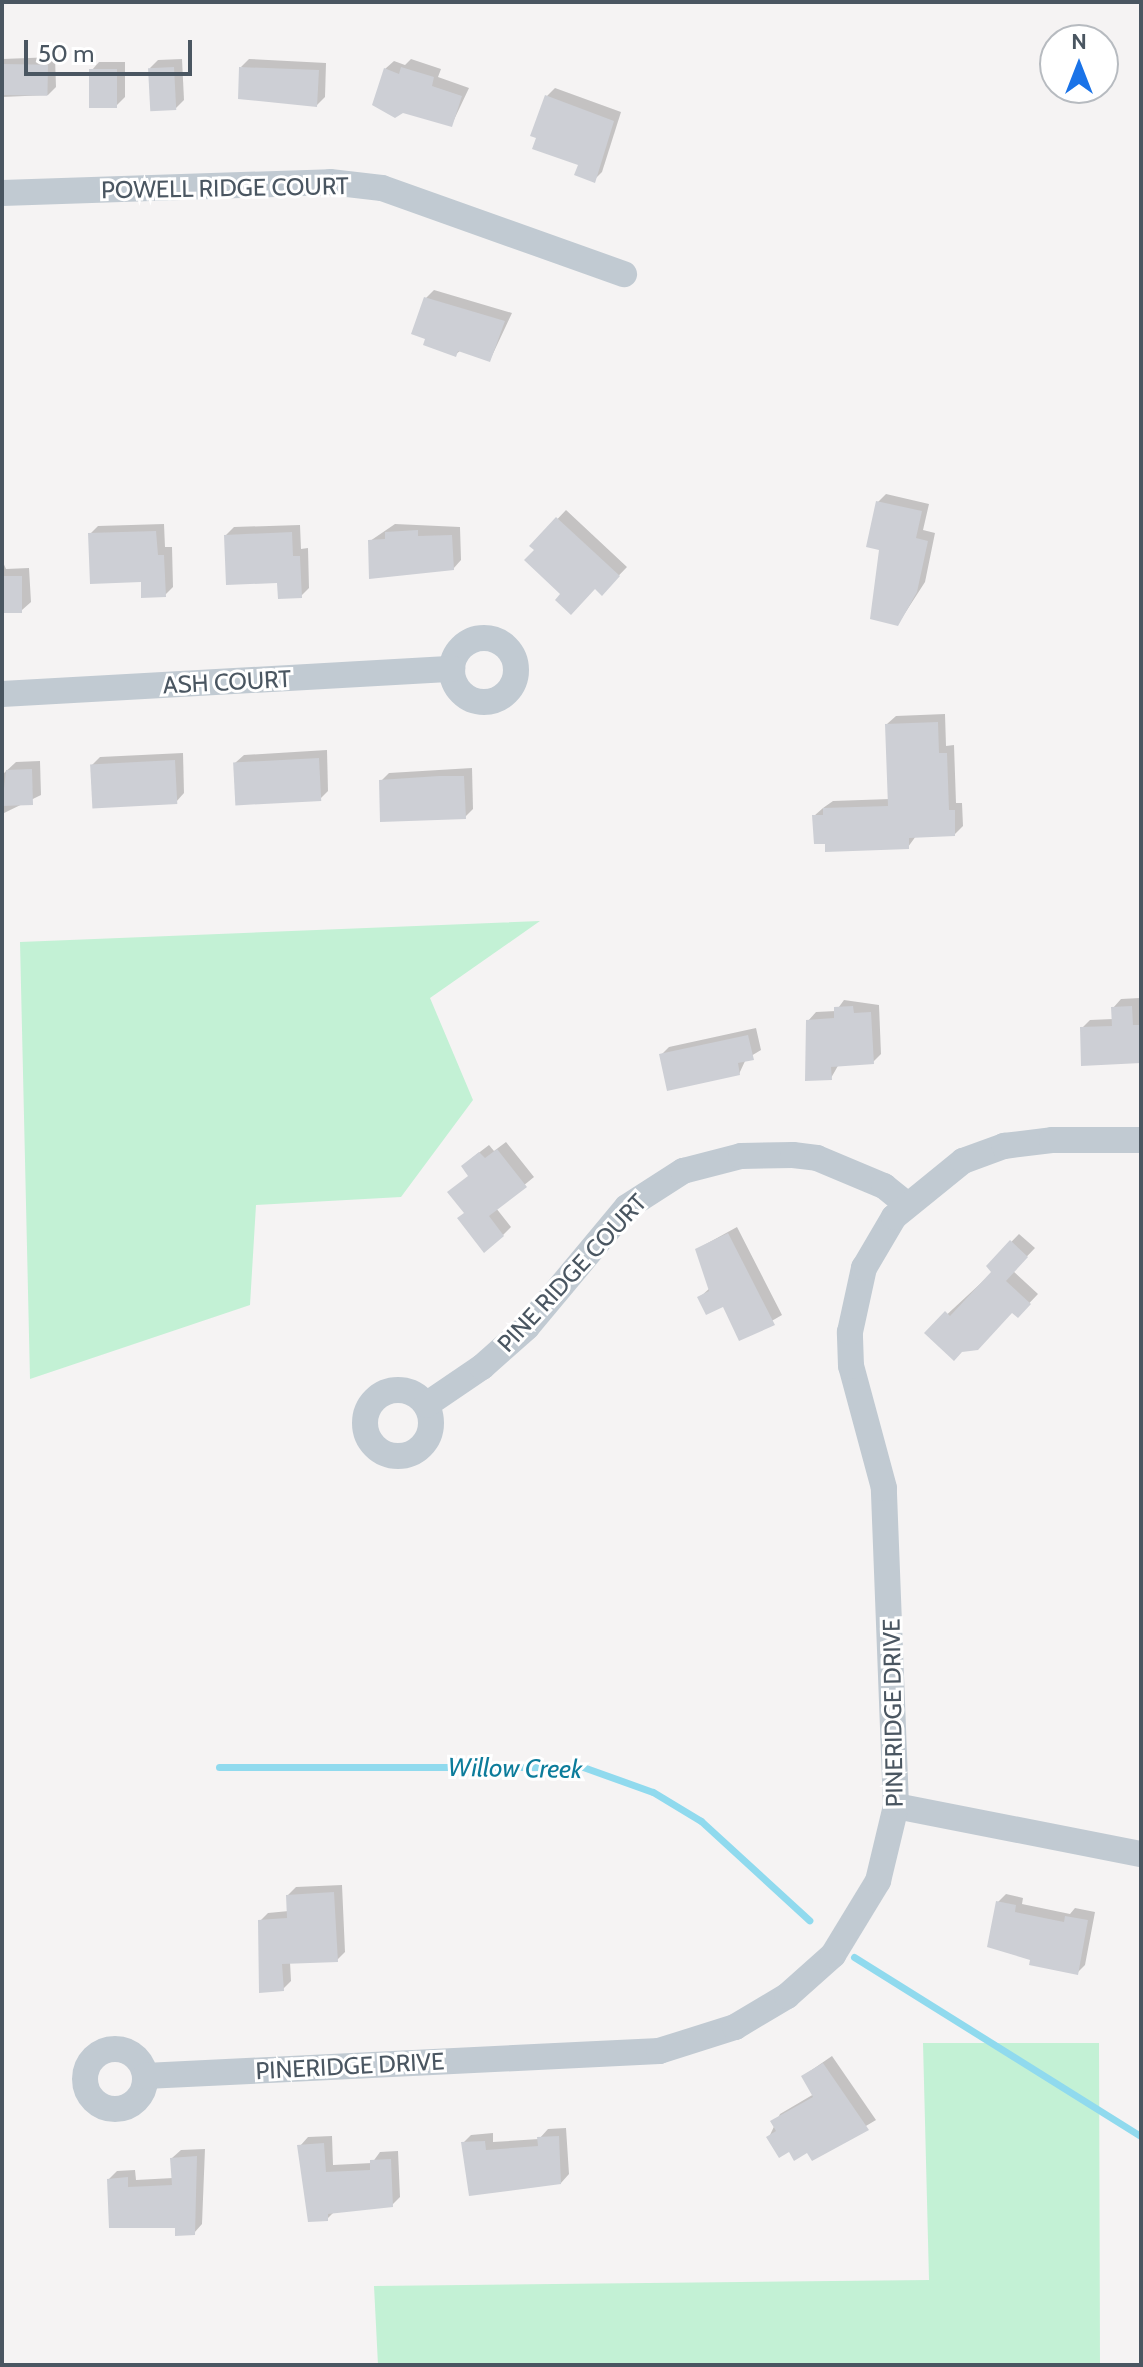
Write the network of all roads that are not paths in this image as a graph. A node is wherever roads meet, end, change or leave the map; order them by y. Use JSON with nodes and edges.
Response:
{"nodes":[{"id":1,"x":2,"y":193,"type":"edge"},
{"id":2,"x":624,"y":274,"type":"dead end"},
{"id":3,"x":452,"y":669,"type":"dead end"},
{"id":4,"x":2,"y":694,"type":"edge"},
{"id":5,"x":1141,"y":1140,"type":"edge"},
{"id":6,"x":906,"y":1204,"type":"junction"},
{"id":7,"x":426,"y":1405,"type":"dead end"},
{"id":8,"x":896,"y":1806,"type":"junction"},
{"id":9,"x":1141,"y":1854,"type":"edge"},
{"id":10,"x":145,"y":2076,"type":"dead end"}],
"edges":[{"from":1,"to":2,"type":"street","name":"POWELL RIDGE COURT"},
{"from":3,"to":4,"type":"street","name":"ASH COURT"},
{"from":5,"to":6,"type":"street","name":"PINERIDGE DRIVE"},
{"from":6,"to":7,"type":"street","name":"PINE RIDGE COURT"},
{"from":6,"to":8,"type":"street","name":"PINERIDGE DRIVE"},
{"from":8,"to":9,"type":"street"},
{"from":8,"to":10,"type":"street","name":"PINERIDGE DRIVE"}]}
